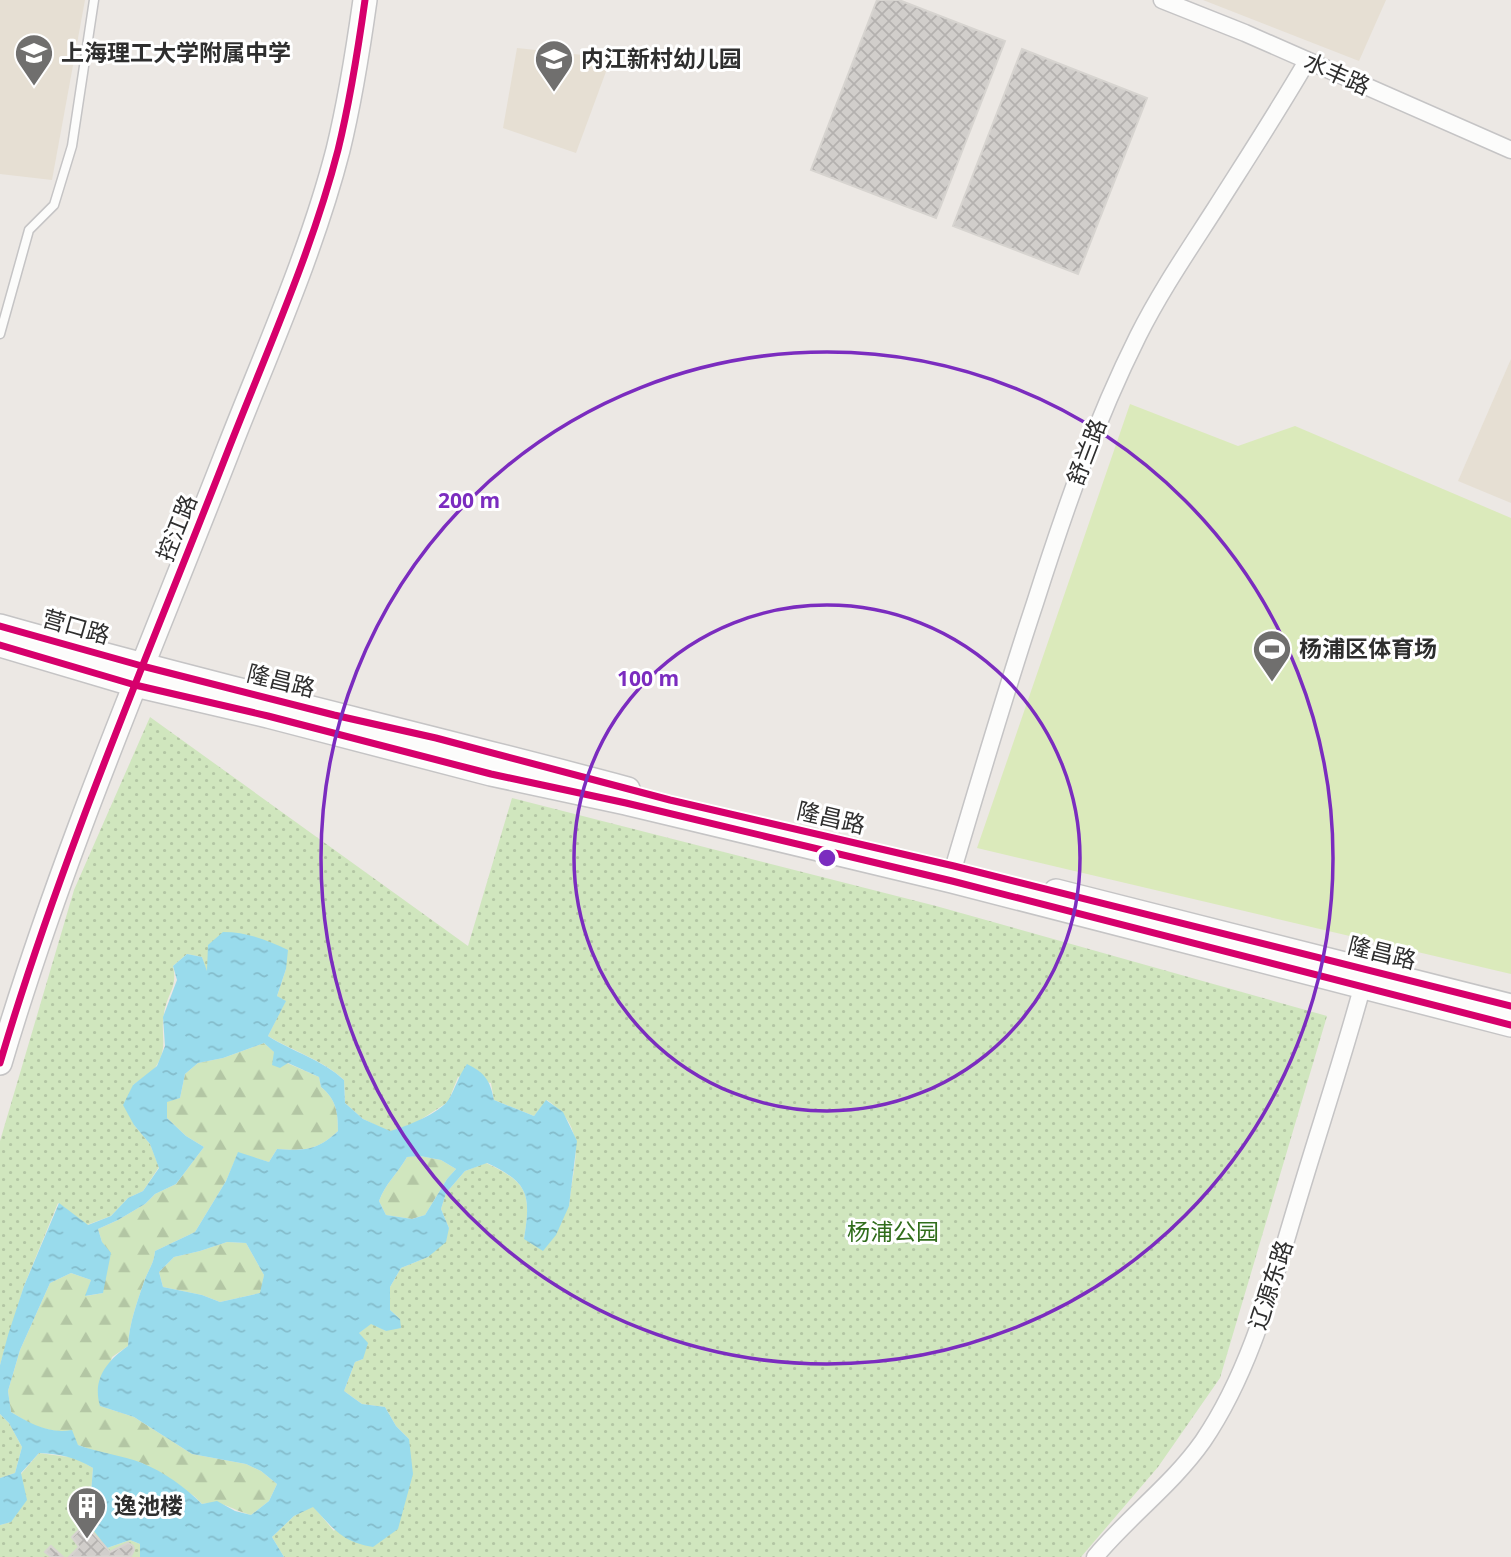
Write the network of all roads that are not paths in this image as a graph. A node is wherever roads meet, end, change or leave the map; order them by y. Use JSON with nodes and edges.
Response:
{"nodes":[{"id":1,"x":94,"y":0,"type":"edge"},
{"id":2,"x":365,"y":0,"type":"edge"},
{"id":3,"x":1162,"y":0,"type":"edge"},
{"id":4,"x":1307,"y":61,"type":"junction"},
{"id":5,"x":1511,"y":150,"type":"edge"},
{"id":6,"x":0,"y":334,"type":"edge"},
{"id":7,"x":0,"y":626,"type":"edge"},
{"id":8,"x":0,"y":645,"type":"edge"},
{"id":9,"x":139,"y":675,"type":"junction"},
{"id":10,"x":953,"y":873,"type":"junction"},
{"id":11,"x":1365,"y":978,"type":"junction"},
{"id":12,"x":1511,"y":1006,"type":"edge"},
{"id":13,"x":1511,"y":1025,"type":"edge"},
{"id":14,"x":0,"y":1063,"type":"edge"},
{"id":15,"x":1095,"y":1557,"type":"edge"}],
"edges":[{"from":1,"to":6,"type":"lane"},
{"from":2,"to":9,"type":"main road","name":"控江路"},
{"from":3,"to":4,"type":"street","name":"水丰路"},
{"from":4,"to":5,"type":"street","name":"水丰路"},
{"from":4,"to":10,"type":"street","name":"舒兰路"},
{"from":7,"to":9,"type":"main road","name":"营口路"},
{"from":8,"to":9,"type":"main road","name":"营口路"},
{"from":9,"to":10,"type":"main road","name":"隆昌路"},
{"from":9,"to":14,"type":"main road","name":"控江路"},
{"from":10,"to":11,"type":"main road","name":"隆昌路"},
{"from":11,"to":12,"type":"main road","name":"隆昌路"},
{"from":11,"to":13,"type":"main road","name":"隆昌路"},
{"from":11,"to":15,"type":"street","name":"辽源东路"}]}
